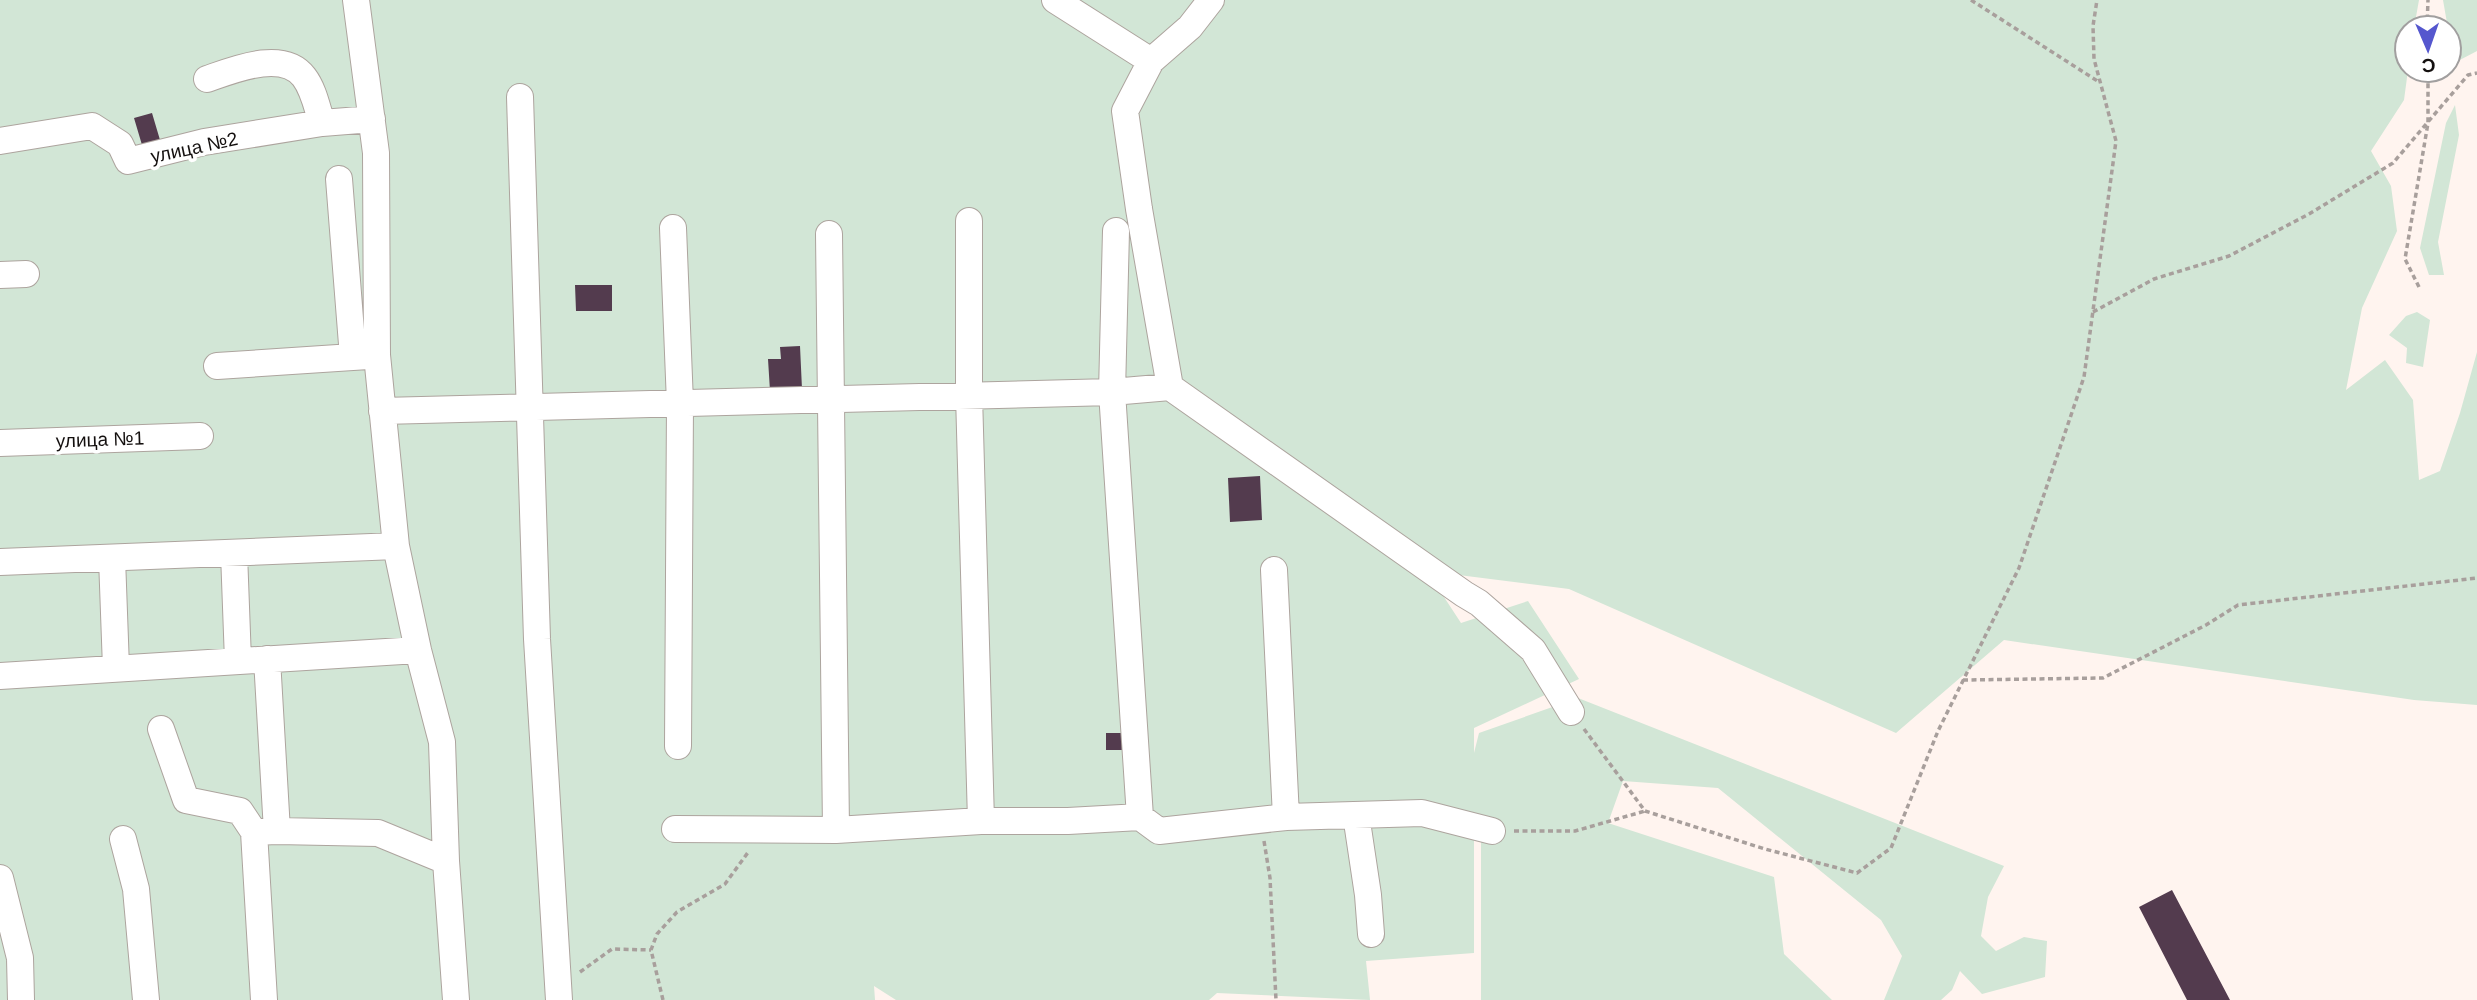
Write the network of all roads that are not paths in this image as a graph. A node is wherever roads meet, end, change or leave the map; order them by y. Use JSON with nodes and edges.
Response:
{"nodes":[{"id":1,"x":356,"y":0,"type":"edge"},
{"id":2,"x":1055,"y":0,"type":"edge"},
{"id":3,"x":1211,"y":0,"type":"edge"},
{"id":4,"x":1151,"y":61,"type":"junction"},
{"id":5,"x":207,"y":79,"type":"dead end"},
{"id":6,"x":520,"y":97,"type":"dead end"},
{"id":7,"x":372,"y":119,"type":"junction"},
{"id":8,"x":322,"y":123,"type":"junction"},
{"id":9,"x":0,"y":141,"type":"edge"},
{"id":10,"x":340,"y":179,"type":"dead end"},
{"id":11,"x":969,"y":221,"type":"dead end"},
{"id":12,"x":673,"y":228,"type":"dead end"},
{"id":13,"x":1116,"y":231,"type":"dead end"},
{"id":14,"x":829,"y":234,"type":"dead end"},
{"id":15,"x":365,"y":356,"type":"junction"},
{"id":16,"x":217,"y":366,"type":"dead end"},
{"id":17,"x":1170,"y":387,"type":"junction"},
{"id":18,"x":1112,"y":392,"type":"junction"},
{"id":19,"x":970,"y":395,"type":"junction"},
{"id":20,"x":830,"y":399,"type":"junction"},
{"id":21,"x":680,"y":403,"type":"junction"},
{"id":22,"x":531,"y":407,"type":"junction"},
{"id":23,"x":382,"y":411,"type":"junction"},
{"id":24,"x":200,"y":436,"type":"dead end"},
{"id":25,"x":0,"y":443,"type":"edge"},
{"id":26,"x":396,"y":546,"type":"junction"},
{"id":27,"x":234,"y":553,"type":"junction"},
{"id":28,"x":112,"y":558,"type":"junction"},
{"id":29,"x":0,"y":562,"type":"edge"},
{"id":30,"x":1274,"y":570,"type":"dead end"},
{"id":31,"x":418,"y":650,"type":"junction"},
{"id":32,"x":267,"y":659,"type":"junction"},
{"id":33,"x":238,"y":661,"type":"junction"},
{"id":34,"x":116,"y":668,"type":"junction"},
{"id":35,"x":0,"y":676,"type":"edge"},
{"id":36,"x":1571,"y":712,"type":"road end"},
{"id":37,"x":161,"y":729,"type":"dead end"},
{"id":38,"x":678,"y":746,"type":"dead end"},
{"id":39,"x":1356,"y":816,"type":"junction"},
{"id":40,"x":1140,"y":817,"type":"junction"},
{"id":41,"x":1274,"y":819,"type":"junction"},
{"id":42,"x":981,"y":821,"type":"junction"},
{"id":43,"x":675,"y":829,"type":"dead end"},
{"id":44,"x":836,"y":830,"type":"junction"},
{"id":45,"x":266,"y":831,"type":"junction"},
{"id":46,"x":1492,"y":831,"type":"road end"},
{"id":47,"x":123,"y":839,"type":"dead end"},
{"id":48,"x":446,"y":861,"type":"junction"},
{"id":49,"x":0,"y":878,"type":"edge"},
{"id":50,"x":1371,"y":934,"type":"dead end"},
{"id":51,"x":559,"y":993,"type":"edge"},
{"id":52,"x":21,"y":1000,"type":"edge"},
{"id":53,"x":146,"y":1000,"type":"edge"},
{"id":54,"x":264,"y":1000,"type":"edge"},
{"id":55,"x":456,"y":1000,"type":"edge"}],
"edges":[{"from":1,"to":7,"type":"street"},
{"from":2,"to":4,"type":"street"},
{"from":3,"to":4,"type":"street"},
{"from":4,"to":17,"type":"street"},
{"from":5,"to":8,"type":"street"},
{"from":6,"to":22,"type":"street"},
{"from":7,"to":8,"type":"street","name":"улица №2"},
{"from":7,"to":15,"type":"street"},
{"from":8,"to":9,"type":"street","name":"улица №2"},
{"from":10,"to":15,"type":"street"},
{"from":11,"to":19,"type":"street"},
{"from":12,"to":21,"type":"street"},
{"from":13,"to":18,"type":"street"},
{"from":14,"to":20,"type":"street"},
{"from":15,"to":16,"type":"street"},
{"from":15,"to":23,"type":"street"},
{"from":17,"to":18,"type":"street"},
{"from":17,"to":36,"type":"street"},
{"from":18,"to":19,"type":"street"},
{"from":18,"to":40,"type":"street"},
{"from":19,"to":20,"type":"street"},
{"from":19,"to":42,"type":"street"},
{"from":20,"to":21,"type":"street"},
{"from":20,"to":44,"type":"street"},
{"from":21,"to":22,"type":"street"},
{"from":21,"to":38,"type":"street"},
{"from":22,"to":23,"type":"street"},
{"from":22,"to":51,"type":"street"},
{"from":23,"to":26,"type":"street"},
{"from":24,"to":25,"type":"street","name":"улица №1"},
{"from":26,"to":27,"type":"street"},
{"from":26,"to":31,"type":"street"},
{"from":27,"to":28,"type":"street"},
{"from":27,"to":33,"type":"street"},
{"from":28,"to":29,"type":"street"},
{"from":28,"to":34,"type":"street"},
{"from":30,"to":41,"type":"street"},
{"from":31,"to":32,"type":"street"},
{"from":31,"to":48,"type":"street"},
{"from":32,"to":33,"type":"street"},
{"from":32,"to":45,"type":"street"},
{"from":33,"to":34,"type":"street"},
{"from":34,"to":35,"type":"street"},
{"from":37,"to":45,"type":"street"},
{"from":39,"to":41,"type":"street"},
{"from":39,"to":46,"type":"street"},
{"from":39,"to":50,"type":"street"},
{"from":40,"to":41,"type":"street"},
{"from":40,"to":42,"type":"street"},
{"from":42,"to":44,"type":"street"},
{"from":43,"to":44,"type":"street"},
{"from":45,"to":48,"type":"street"},
{"from":45,"to":54,"type":"street"},
{"from":47,"to":53,"type":"street"},
{"from":48,"to":55,"type":"street"},
{"from":49,"to":52,"type":"street"}]}
